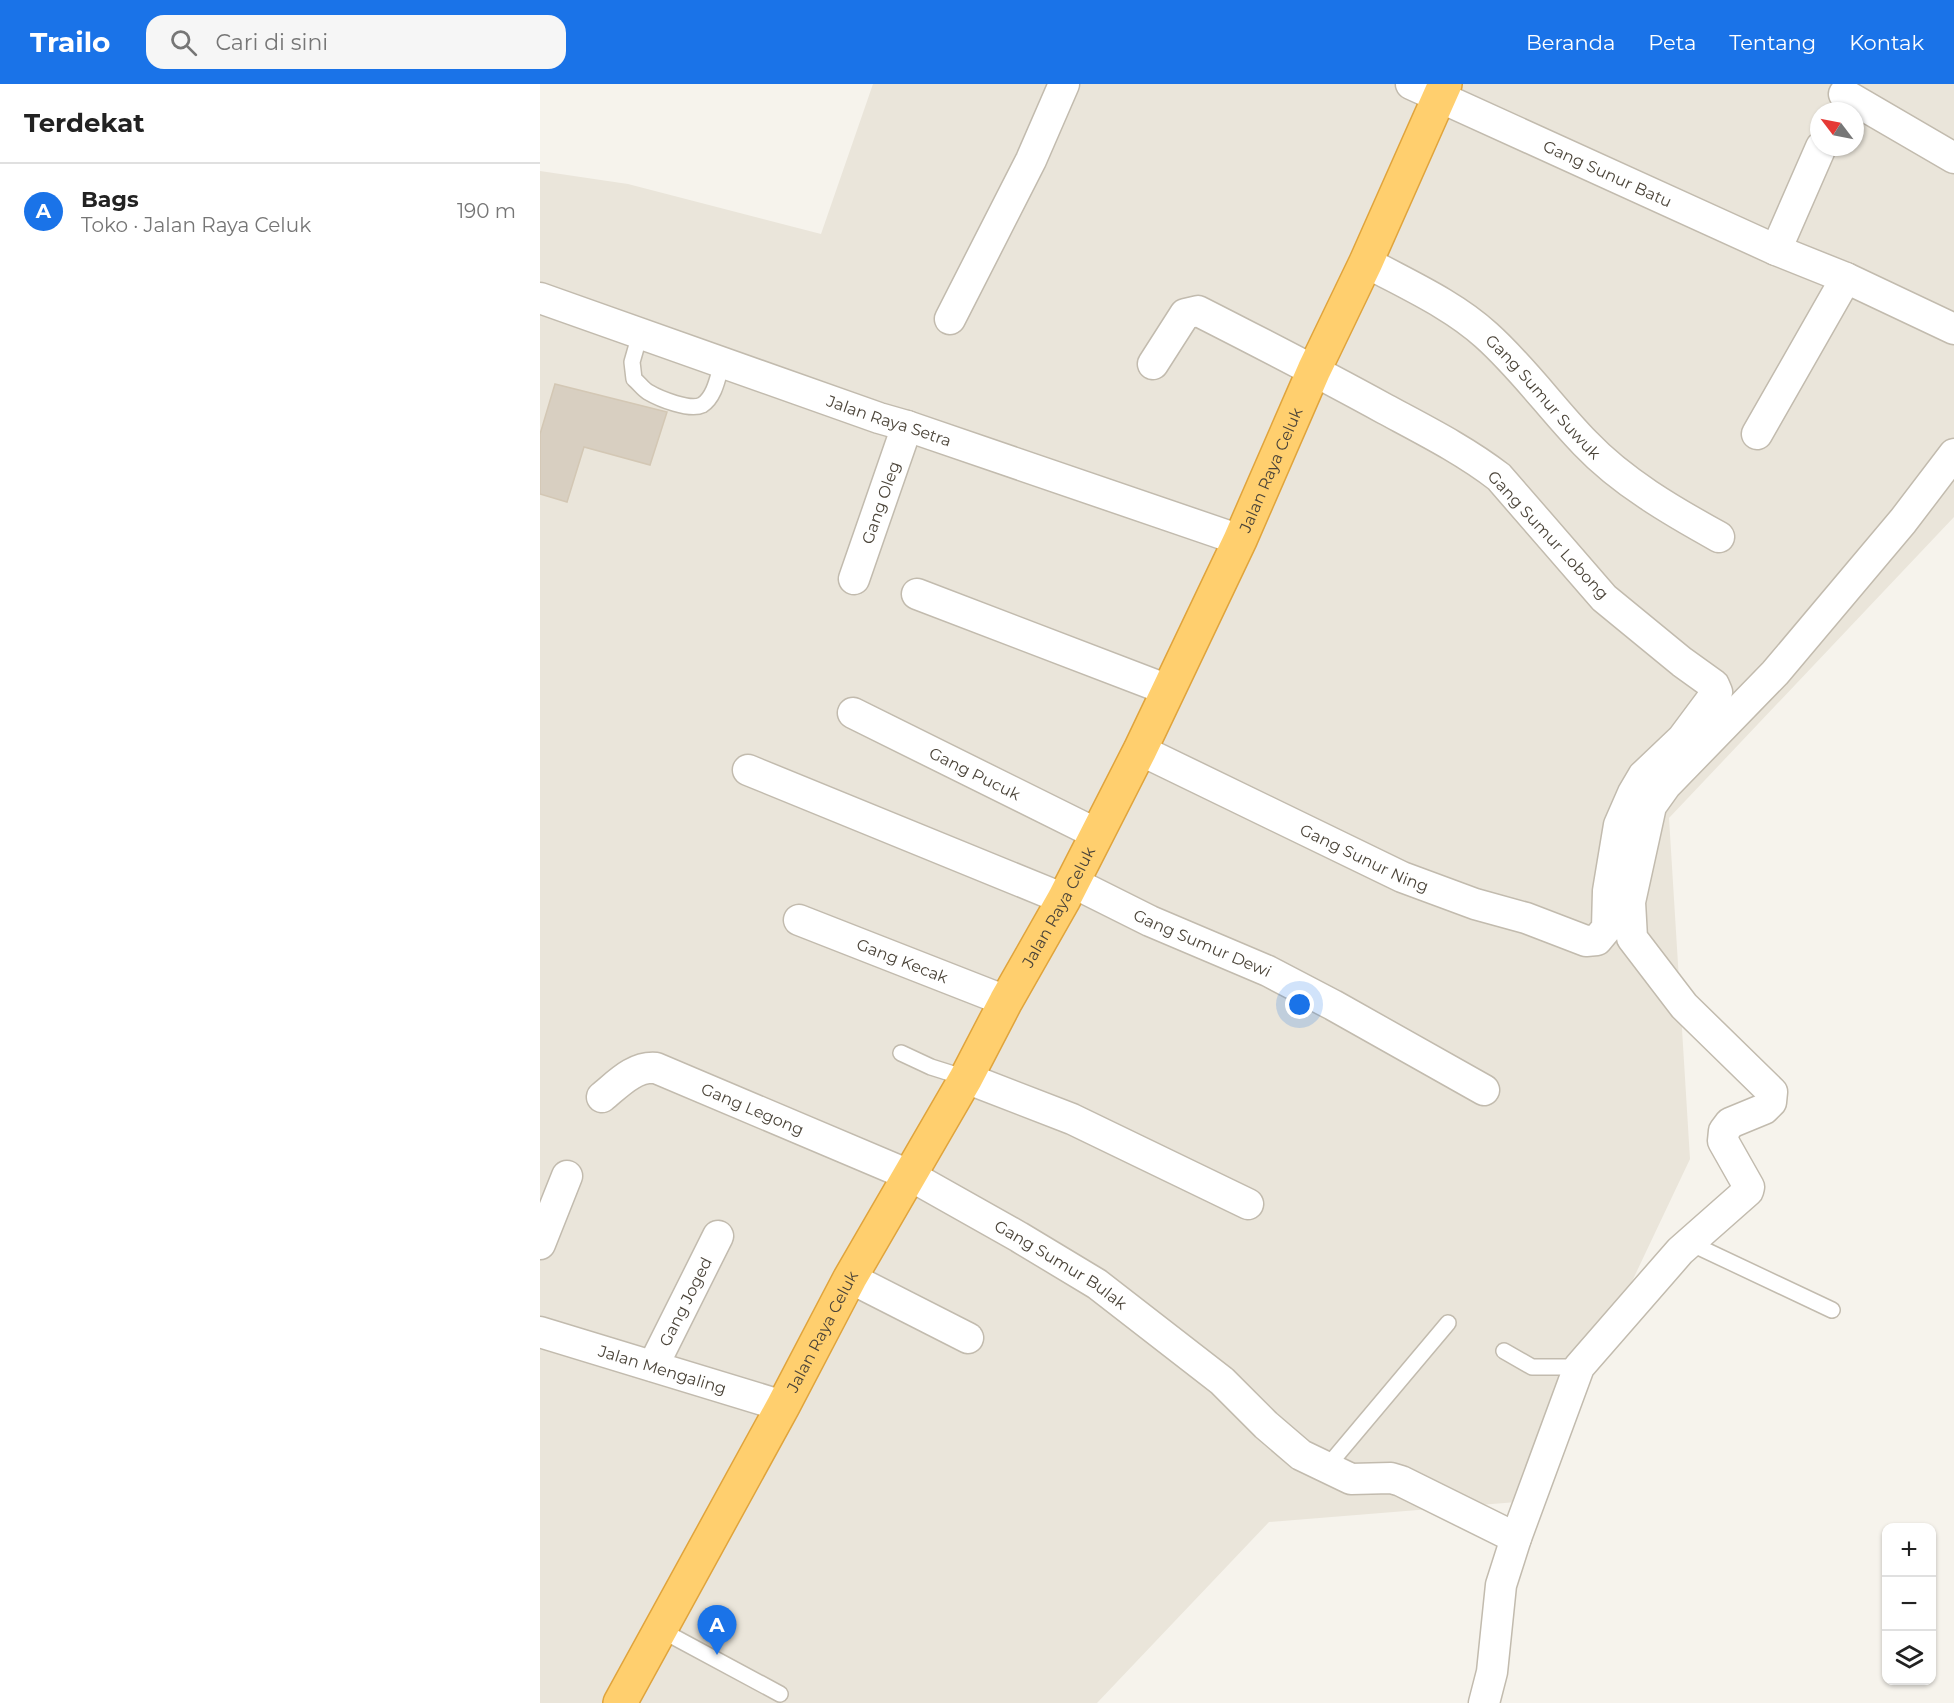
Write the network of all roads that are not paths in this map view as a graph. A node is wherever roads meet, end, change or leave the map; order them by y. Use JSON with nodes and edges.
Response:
{"nodes":[{"id":1,"x":1064,"y":84,"type":"edge"},
{"id":2,"x":1432,"y":88,"type":"edge"},
{"id":3,"x":1843,"y":96,"type":"edge"},
{"id":4,"x":1817,"y":156,"type":"edge"},
{"id":5,"x":1954,"y":158,"type":"edge"},
{"id":6,"x":1776,"y":250,"type":"junction"},
{"id":7,"x":1366,"y":262,"type":"junction"},
{"id":8,"x":1846,"y":278,"type":"junction"},
{"id":9,"x":540,"y":298,"type":"edge"},
{"id":10,"x":950,"y":319,"type":"dead end"},
{"id":11,"x":1954,"y":329,"type":"edge"},
{"id":12,"x":640,"y":334,"type":"junction"},
{"id":13,"x":722,"y":363,"type":"junction"},
{"id":14,"x":1153,"y":364,"type":"dead end"},
{"id":15,"x":1314,"y":370,"type":"junction"},
{"id":16,"x":907,"y":426,"type":"junction"},
{"id":17,"x":1757,"y":434,"type":"dead end"},
{"id":18,"x":1954,"y":454,"type":"edge"},
{"id":19,"x":1719,"y":537,"type":"dead end"},
{"id":20,"x":1240,"y":540,"type":"junction"},
{"id":21,"x":854,"y":579,"type":"dead end"},
{"id":22,"x":917,"y":594,"type":"dead end"},
{"id":23,"x":1168,"y":690,"type":"junction"},
{"id":24,"x":853,"y":713,"type":"dead end"},
{"id":25,"x":1140,"y":750,"type":"junction"},
{"id":26,"x":748,"y":770,"type":"dead end"},
{"id":27,"x":1097,"y":834,"type":"junction"},
{"id":28,"x":1068,"y":891,"type":"junction"},
{"id":29,"x":799,"y":920,"type":"dead end"},
{"id":30,"x":1597,"y":940,"type":"joint"},
{"id":31,"x":1006,"y":1002,"type":"junction"},
{"id":32,"x":901,"y":1053,"type":"dead end"},
{"id":33,"x":966,"y":1078,"type":"junction"},
{"id":34,"x":1484,"y":1090,"type":"dead end"},
{"id":35,"x":602,"y":1097,"type":"dead end"},
{"id":36,"x":909,"y":1175,"type":"junction"},
{"id":37,"x":567,"y":1176,"type":"dead end"},
{"id":38,"x":1248,"y":1204,"type":"dead end"},
{"id":39,"x":718,"y":1236,"type":"dead end"},
{"id":40,"x":1690,"y":1243,"type":"junction"},
{"id":41,"x":540,"y":1244,"type":"edge"},
{"id":42,"x":850,"y":1278,"type":"junction"},
{"id":43,"x":1832,"y":1310,"type":"dead end"},
{"id":44,"x":1448,"y":1323,"type":"dead end"},
{"id":45,"x":540,"y":1332,"type":"edge"},
{"id":46,"x":968,"y":1338,"type":"dead end"},
{"id":47,"x":1504,"y":1351,"type":"dead end"},
{"id":48,"x":653,"y":1366,"type":"junction"},
{"id":49,"x":1579,"y":1367,"type":"junction"},
{"id":50,"x":783,"y":1406,"type":"junction"},
{"id":51,"x":1338,"y":1474,"type":"junction"},
{"id":52,"x":1516,"y":1538,"type":"junction"},
{"id":53,"x":672,"y":1636,"type":"junction"},
{"id":54,"x":780,"y":1694,"type":"dead end"},
{"id":55,"x":620,"y":1703,"type":"edge"},
{"id":56,"x":1484,"y":1703,"type":"edge"}],
"edges":[{"from":1,"to":10,"type":"street"},
{"from":2,"to":6,"type":"street","name":"Gang Sunur Batu"},
{"from":2,"to":7,"type":"highway","name":"Jalan Raya Celuk"},
{"from":3,"to":5,"type":"street"},
{"from":4,"to":6,"type":"street"},
{"from":6,"to":8,"type":"street","name":"Gang Sunur Batu"},
{"from":7,"to":15,"type":"highway","name":"Jalan Raya Celuk"},
{"from":7,"to":19,"type":"street","name":"Gang Sumur Suwuk"},
{"from":8,"to":11,"type":"street","name":"Gang Sunur Batu"},
{"from":8,"to":17,"type":"street"},
{"from":9,"to":12,"type":"street","name":"Jalan Raya Setra"},
{"from":12,"to":13,"type":"street","name":"Jalan Raya Setra"},
{"from":12,"to":13,"type":"lane"},
{"from":13,"to":16,"type":"street","name":"Jalan Raya Setra"},
{"from":14,"to":15,"type":"street","name":"Gang Sumur Lobong"},
{"from":15,"to":20,"type":"highway","name":"Jalan Raya Celuk"},
{"from":15,"to":30,"type":"street","name":"Gang Sumur Lobong"},
{"from":16,"to":20,"type":"street","name":"Jalan Raya Setra"},
{"from":16,"to":21,"type":"street","name":"Gang Oleg"},
{"from":18,"to":40,"type":"street"},
{"from":20,"to":23,"type":"highway","name":"Jalan Raya Celuk"},
{"from":22,"to":23,"type":"street"},
{"from":23,"to":25,"type":"highway","name":"Jalan Raya Celuk"},
{"from":24,"to":27,"type":"street","name":"Gang Pucuk"},
{"from":25,"to":27,"type":"highway","name":"Jalan Raya Celuk"},
{"from":25,"to":30,"type":"street","name":"Gang Sunur Ning"},
{"from":26,"to":28,"type":"street","name":"Gang Sumur Dewi"},
{"from":27,"to":28,"type":"highway","name":"Jalan Raya Celuk"},
{"from":28,"to":31,"type":"highway","name":"Jalan Raya Celuk"},
{"from":28,"to":34,"type":"street","name":"Gang Sumur Dewi"},
{"from":29,"to":31,"type":"street","name":"Gang Kecak"},
{"from":31,"to":33,"type":"highway","name":"Jalan Raya Celuk"},
{"from":32,"to":33,"type":"lane"},
{"from":33,"to":36,"type":"highway","name":"Jalan Raya Celuk"},
{"from":33,"to":38,"type":"street"},
{"from":35,"to":36,"type":"street","name":"Gang Legong"},
{"from":36,"to":42,"type":"highway","name":"Jalan Raya Celuk"},
{"from":36,"to":51,"type":"street","name":"Gang Sumur Bulak"},
{"from":37,"to":41,"type":"street"},
{"from":39,"to":48,"type":"street","name":"Gang Joged"},
{"from":40,"to":43,"type":"lane"},
{"from":40,"to":49,"type":"street"},
{"from":42,"to":46,"type":"street"},
{"from":42,"to":50,"type":"highway","name":"Jalan Raya Celuk"},
{"from":44,"to":51,"type":"lane"},
{"from":45,"to":48,"type":"street","name":"Jalan Mengaling"},
{"from":47,"to":49,"type":"lane"},
{"from":48,"to":50,"type":"street","name":"Jalan Mengaling"},
{"from":49,"to":52,"type":"street"},
{"from":50,"to":53,"type":"highway","name":"Jalan Raya Celuk"},
{"from":51,"to":52,"type":"street"},
{"from":52,"to":56,"type":"street"},
{"from":53,"to":54,"type":"lane"},
{"from":53,"to":55,"type":"highway","name":"Jalan Raya Celuk"}]}
